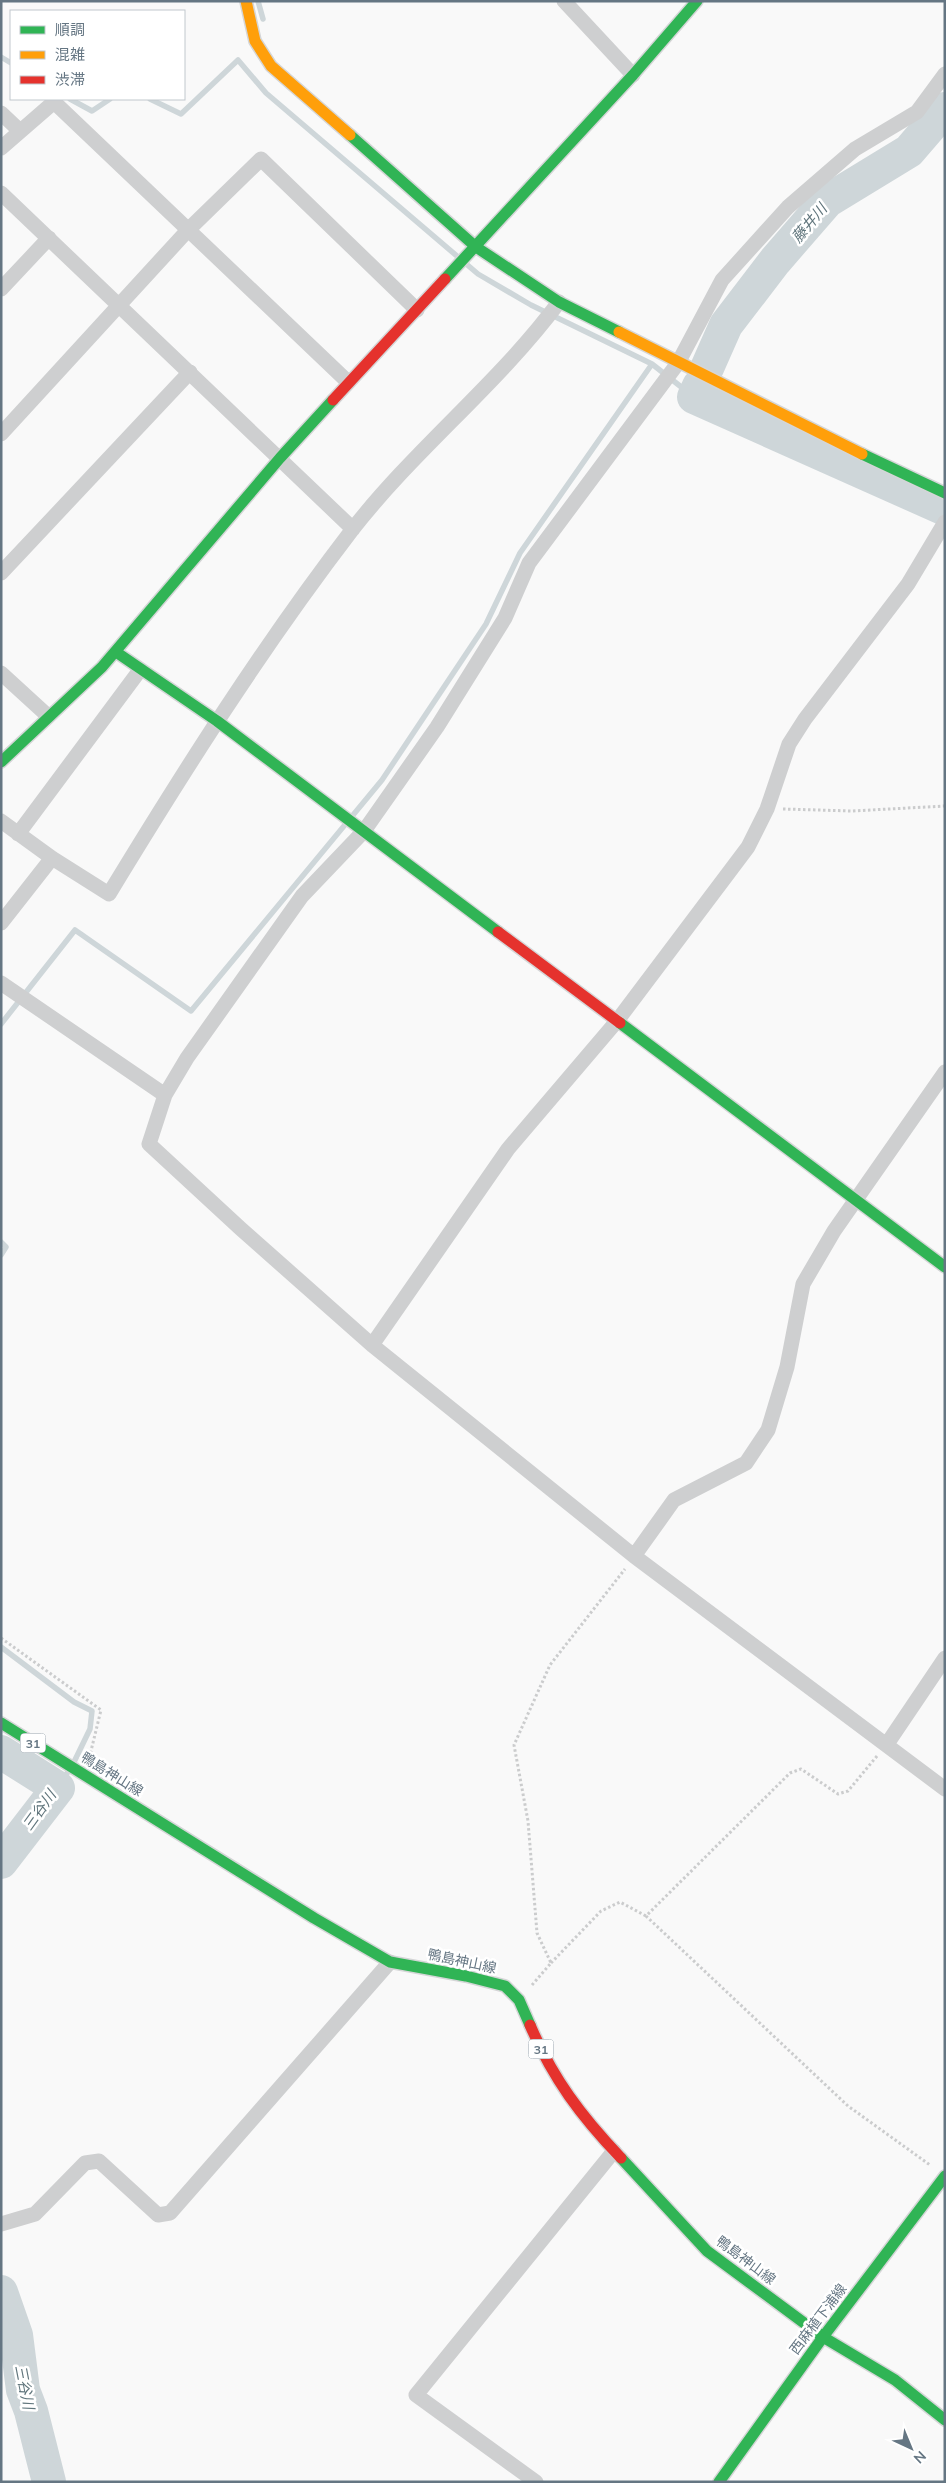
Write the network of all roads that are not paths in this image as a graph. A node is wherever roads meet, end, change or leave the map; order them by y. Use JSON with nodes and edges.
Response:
{"nodes":[{"id":1,"x":246,"y":1,"type":"edge"},
{"id":2,"x":564,"y":1,"type":"edge"},
{"id":3,"x":696,"y":1,"type":"edge"},
{"id":4,"x":945,"y":74,"type":"edge"},
{"id":5,"x":633,"y":76,"type":"junction"},
{"id":6,"x":1,"y":113,"type":"edge"},
{"id":7,"x":20,"y":132,"type":"junction"},
{"id":8,"x":1,"y":148,"type":"edge"},
{"id":9,"x":1,"y":192,"type":"edge"},
{"id":10,"x":188,"y":230,"type":"junction"},
{"id":11,"x":49,"y":238,"type":"junction"},
{"id":12,"x":476,"y":247,"type":"junction"},
{"id":13,"x":1,"y":289,"type":"edge"},
{"id":14,"x":559,"y":302,"type":"junction"},
{"id":15,"x":120,"y":304,"type":"junction"},
{"id":16,"x":417,"y":310,"type":"junction"},
{"id":17,"x":678,"y":362,"type":"junction"},
{"id":18,"x":190,"y":372,"type":"junction"},
{"id":19,"x":348,"y":382,"type":"junction"},
{"id":20,"x":1,"y":434,"type":"edge"},
{"id":21,"x":280,"y":458,"type":"junction"},
{"id":22,"x":945,"y":493,"type":"edge"},
{"id":23,"x":945,"y":522,"type":"edge"},
{"id":24,"x":353,"y":529,"type":"junction"},
{"id":25,"x":1,"y":573,"type":"edge"},
{"id":26,"x":116,"y":652,"type":"junction"},
{"id":27,"x":140,"y":670,"type":"junction"},
{"id":28,"x":1,"y":673,"type":"edge"},
{"id":29,"x":48,"y":716,"type":"junction"},
{"id":30,"x":217,"y":720,"type":"junction"},
{"id":31,"x":1,"y":762,"type":"edge"},
{"id":32,"x":1,"y":821,"type":"edge"},
{"id":33,"x":358,"y":827,"type":"junction"},
{"id":34,"x":18,"y":834,"type":"junction"},
{"id":35,"x":52,"y":858,"type":"junction"},
{"id":36,"x":1,"y":923,"type":"edge"},
{"id":37,"x":1,"y":982,"type":"edge"},
{"id":38,"x":617,"y":1021,"type":"junction"},
{"id":39,"x":945,"y":1072,"type":"edge"},
{"id":40,"x":165,"y":1095,"type":"junction"},
{"id":41,"x":855,"y":1201,"type":"junction"},
{"id":42,"x":945,"y":1267,"type":"edge"},
{"id":43,"x":372,"y":1345,"type":"junction"},
{"id":44,"x":634,"y":1556,"type":"junction"},
{"id":45,"x":945,"y":1658,"type":"edge"},
{"id":46,"x":1,"y":1723,"type":"edge"},
{"id":47,"x":887,"y":1744,"type":"junction"},
{"id":48,"x":945,"y":1789,"type":"edge"},
{"id":49,"x":390,"y":1962,"type":"junction"},
{"id":50,"x":614,"y":2151,"type":"junction"},
{"id":51,"x":941,"y":2173,"type":"edge"},
{"id":52,"x":1,"y":2224,"type":"edge"},
{"id":53,"x":823,"y":2337,"type":"junction"},
{"id":54,"x":945,"y":2420,"type":"edge"},
{"id":55,"x":724,"y":2480,"type":"edge"},
{"id":56,"x":536,"y":2482,"type":"edge"}],
"edges":[{"from":1,"to":12,"type":"street"},
{"from":2,"to":5,"type":"street"},
{"from":3,"to":5,"type":"street"},
{"from":4,"to":17,"type":"street"},
{"from":5,"to":12,"type":"street"},
{"from":6,"to":7,"type":"street"},
{"from":7,"to":8,"type":"street"},
{"from":7,"to":10,"type":"street"},
{"from":9,"to":11,"type":"street"},
{"from":10,"to":15,"type":"street"},
{"from":10,"to":16,"type":"street"},
{"from":10,"to":19,"type":"street"},
{"from":11,"to":13,"type":"street"},
{"from":11,"to":15,"type":"street"},
{"from":12,"to":14,"type":"street"},
{"from":12,"to":16,"type":"street"},
{"from":14,"to":17,"type":"street"},
{"from":14,"to":24,"type":"street"},
{"from":15,"to":18,"type":"street"},
{"from":15,"to":20,"type":"street"},
{"from":16,"to":19,"type":"street"},
{"from":17,"to":22,"type":"street"},
{"from":17,"to":33,"type":"street"},
{"from":18,"to":21,"type":"street"},
{"from":18,"to":25,"type":"street"},
{"from":19,"to":21,"type":"street"},
{"from":21,"to":24,"type":"street"},
{"from":21,"to":26,"type":"street"},
{"from":23,"to":38,"type":"street"},
{"from":24,"to":30,"type":"street"},
{"from":26,"to":27,"type":"street"},
{"from":26,"to":29,"type":"street"},
{"from":27,"to":30,"type":"street"},
{"from":27,"to":34,"type":"street"},
{"from":28,"to":29,"type":"street"},
{"from":29,"to":31,"type":"street"},
{"from":30,"to":33,"type":"street"},
{"from":30,"to":35,"type":"street"},
{"from":32,"to":34,"type":"street"},
{"from":33,"to":38,"type":"street"},
{"from":33,"to":40,"type":"street"},
{"from":34,"to":35,"type":"street"},
{"from":35,"to":36,"type":"street"},
{"from":37,"to":40,"type":"street"},
{"from":38,"to":41,"type":"street"},
{"from":38,"to":43,"type":"street"},
{"from":39,"to":41,"type":"street"},
{"from":40,"to":43,"type":"street"},
{"from":41,"to":42,"type":"street"},
{"from":41,"to":44,"type":"street"},
{"from":43,"to":44,"type":"street"},
{"from":44,"to":47,"type":"street"},
{"from":45,"to":47,"type":"street"},
{"from":46,"to":49,"type":"street","name":"鴨島神山線","number":"31"},
{"from":47,"to":48,"type":"street"},
{"from":49,"to":50,"type":"street","name":"鴨島神山線","number":"31"},
{"from":49,"to":52,"type":"street"},
{"from":50,"to":53,"type":"street","name":"鴨島神山線","number":"31"},
{"from":50,"to":56,"type":"street"},
{"from":51,"to":53,"type":"street","name":"西麻植下浦線"},
{"from":53,"to":54,"type":"street","name":"鴨島神山線","number":"31"},
{"from":53,"to":55,"type":"street","name":"西麻植下浦線"}]}
